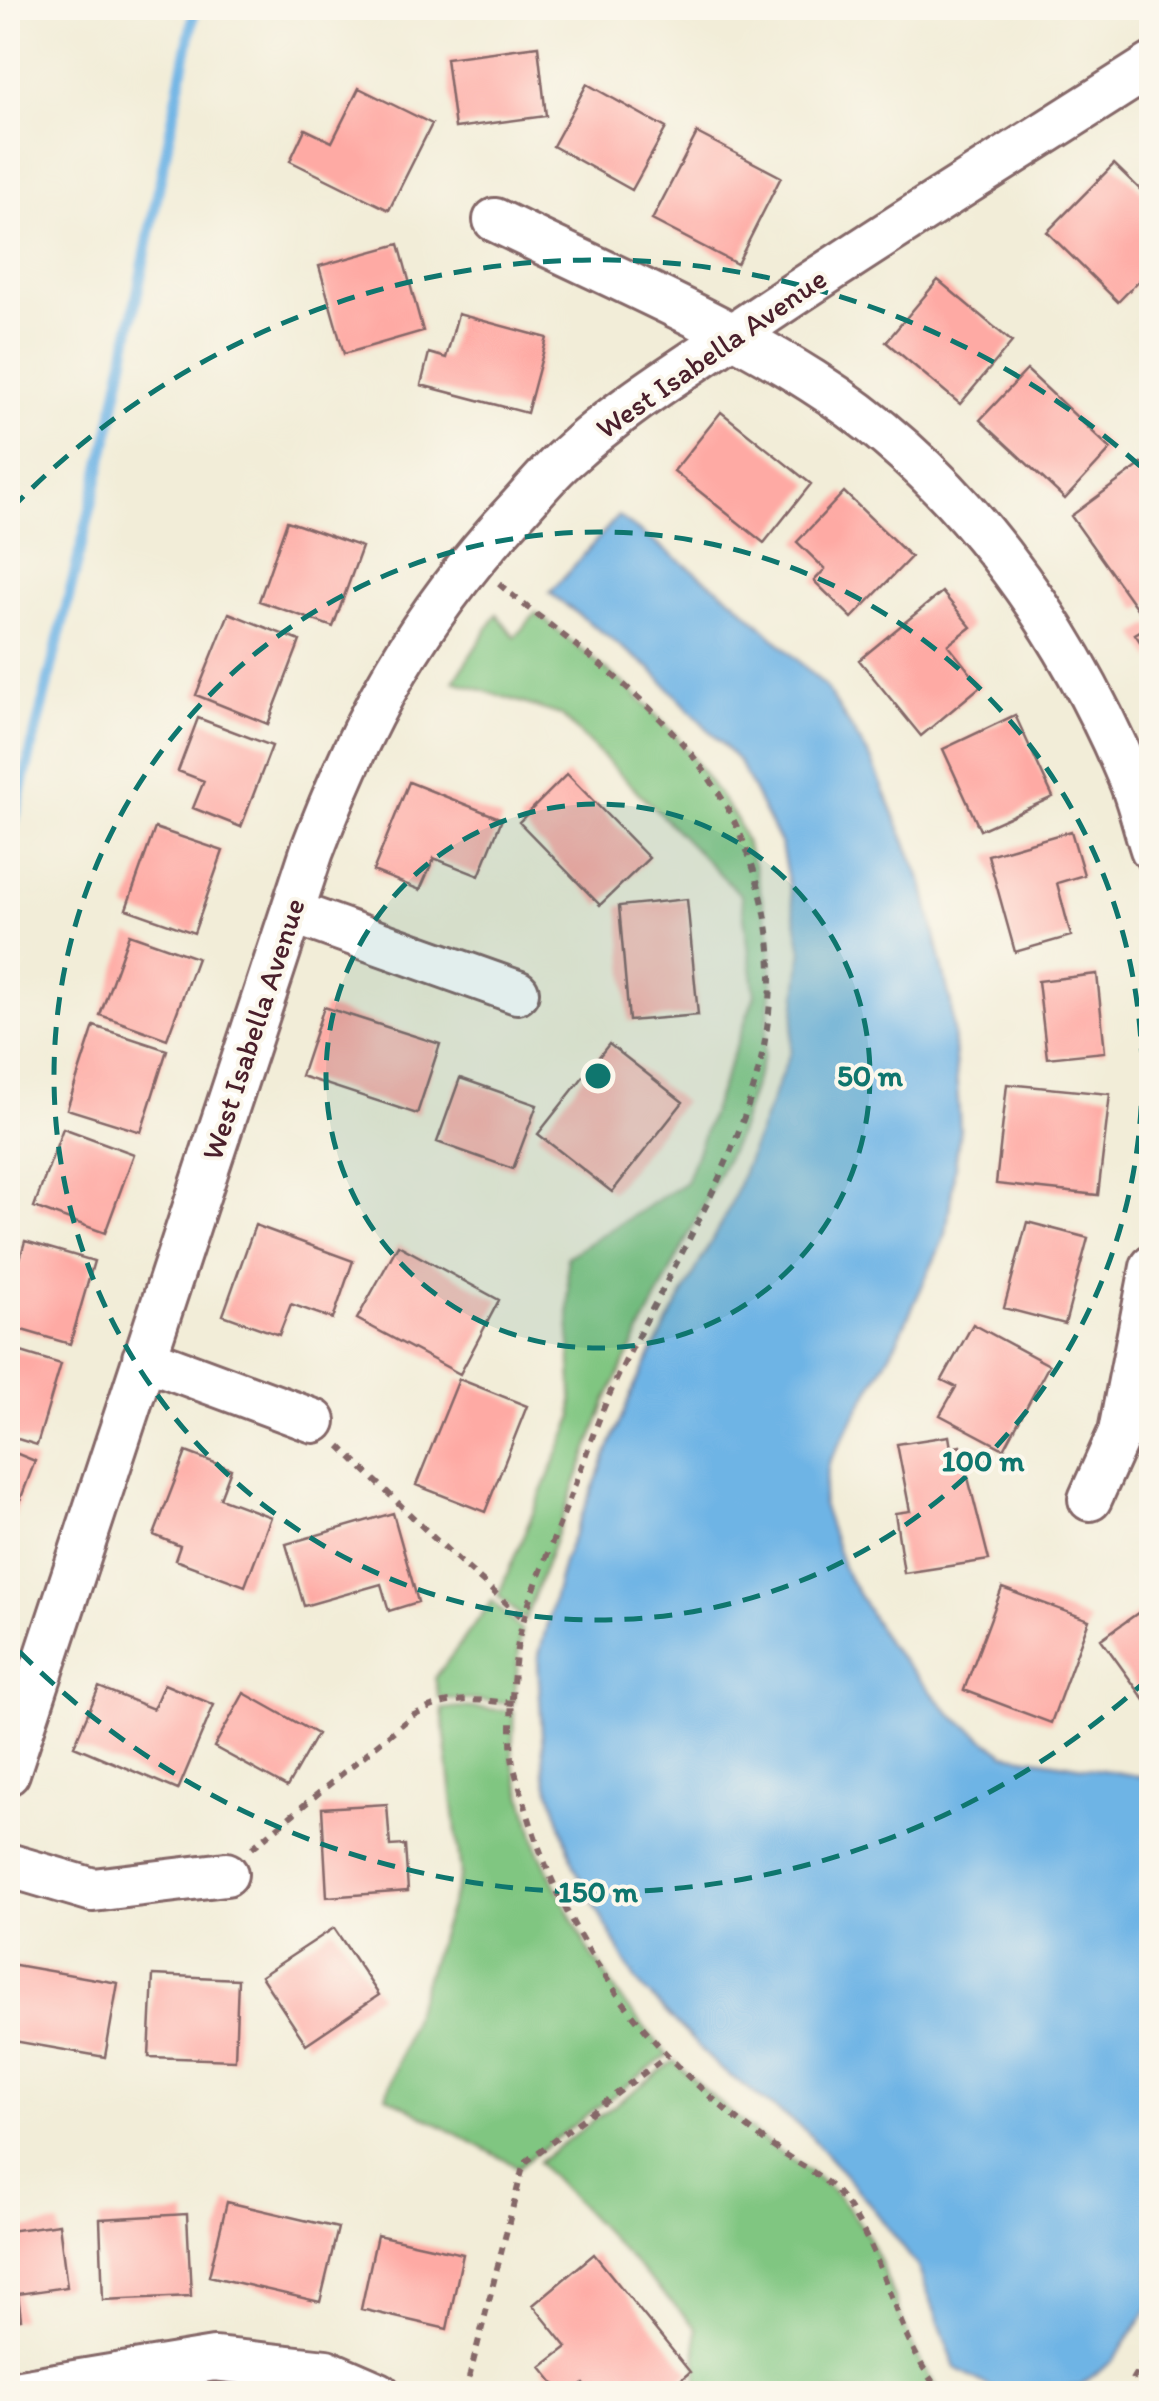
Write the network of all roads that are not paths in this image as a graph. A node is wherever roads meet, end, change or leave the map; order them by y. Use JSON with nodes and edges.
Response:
{"nodes":[{"id":1,"x":1152,"y":65,"type":"edge"},
{"id":2,"x":495,"y":220,"type":"dead end"},
{"id":3,"x":732,"y":336,"type":"junction"},
{"id":4,"x":1152,"y":849,"type":"edge"},
{"id":5,"x":292,"y":912,"type":"junction"},
{"id":6,"x":517,"y":992,"type":"dead end"},
{"id":7,"x":1152,"y":1267,"type":"edge"},
{"id":8,"x":144,"y":1358,"type":"junction"},
{"id":9,"x":314,"y":1420,"type":"road end"},
{"id":10,"x":1090,"y":1499,"type":"dead end"},
{"id":11,"x":8,"y":1773,"type":"edge"},
{"id":12,"x":8,"y":1865,"type":"edge"},
{"id":13,"x":226,"y":1874,"type":"road end"},
{"id":14,"x":8,"y":2393,"type":"edge"},
{"id":15,"x":379,"y":2394,"type":"edge"}],
"edges":[{"from":1,"to":3,"type":"street","name":"West Isabella Avenue"},
{"from":2,"to":3,"type":"street"},
{"from":3,"to":4,"type":"street"},
{"from":3,"to":5,"type":"street","name":"West Isabella Avenue"},
{"from":5,"to":6,"type":"street"},
{"from":5,"to":8,"type":"street","name":"West Isabella Avenue"},
{"from":7,"to":10,"type":"street"},
{"from":8,"to":9,"type":"street"},
{"from":8,"to":11,"type":"street","name":"West Isabella Avenue"},
{"from":12,"to":13,"type":"street"},
{"from":14,"to":15,"type":"street"}]}
